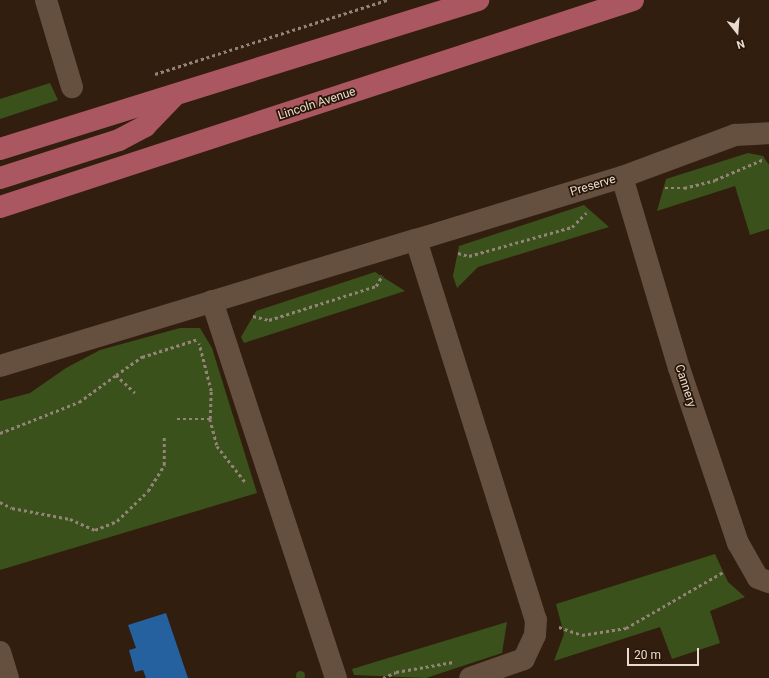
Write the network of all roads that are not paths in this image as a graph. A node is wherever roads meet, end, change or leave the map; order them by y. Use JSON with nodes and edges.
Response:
{"nodes":[{"id":1,"x":46,"y":0,"type":"edge"},
{"id":2,"x":478,"y":0,"type":"edge"},
{"id":3,"x":633,"y":0,"type":"edge"},
{"id":4,"x":72,"y":87,"type":"dead end"},
{"id":5,"x":176,"y":94,"type":"junction"},
{"id":6,"x":769,"y":133,"type":"edge"},
{"id":7,"x":0,"y":149,"type":"edge"},
{"id":8,"x":622,"y":177,"type":"junction"},
{"id":9,"x":0,"y":178,"type":"edge"},
{"id":10,"x":0,"y":207,"type":"edge"},
{"id":11,"x":416,"y":240,"type":"junction"},
{"id":12,"x":212,"y":302,"type":"junction"},
{"id":13,"x":0,"y":366,"type":"edge"},
{"id":14,"x":769,"y":582,"type":"edge"},
{"id":15,"x":0,"y":652,"type":"edge"},
{"id":16,"x":466,"y":669,"type":"edge"},
{"id":17,"x":8,"y":678,"type":"edge"},
{"id":18,"x":336,"y":678,"type":"edge"}],
"edges":[{"from":1,"to":4,"type":"street"},
{"from":2,"to":5,"type":"main road"},
{"from":3,"to":10,"type":"main road","name":"Lincoln Avenue"},
{"from":5,"to":7,"type":"main road"},
{"from":5,"to":9,"type":"main road"},
{"from":6,"to":8,"type":"street","name":"Preserve"},
{"from":8,"to":11,"type":"street","name":"Preserve"},
{"from":8,"to":14,"type":"street","name":"Cannery"},
{"from":11,"to":12,"type":"street","name":"Preserve"},
{"from":11,"to":16,"type":"street"},
{"from":12,"to":13,"type":"street","name":"Preserve"},
{"from":12,"to":18,"type":"street"},
{"from":15,"to":17,"type":"street"}]}
